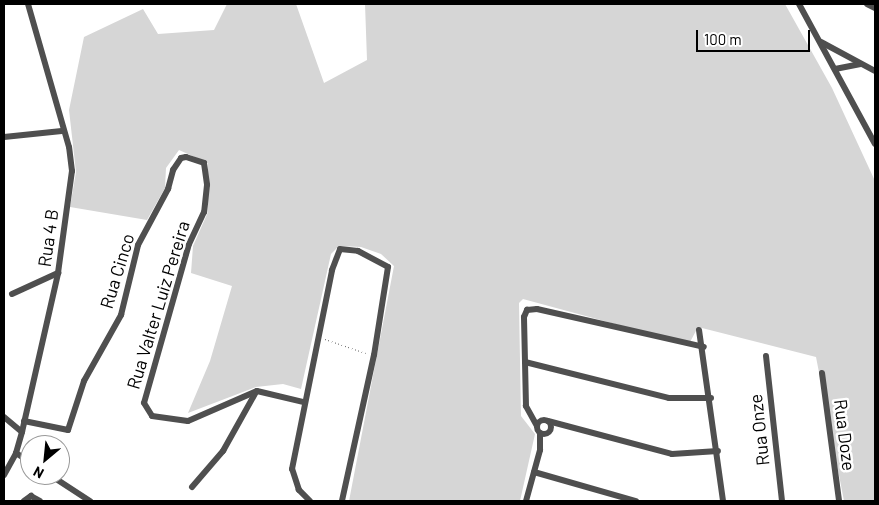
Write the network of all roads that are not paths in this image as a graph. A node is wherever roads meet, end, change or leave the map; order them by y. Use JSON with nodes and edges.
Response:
{"nodes":[{"id":1,"x":28,"y":4,"type":"edge"},
{"id":2,"x":798,"y":4,"type":"edge"},
{"id":3,"x":867,"y":4,"type":"edge"},
{"id":4,"x":875,"y":8,"type":"edge"},
{"id":5,"x":820,"y":42,"type":"junction"},
{"id":6,"x":861,"y":64,"type":"junction"},
{"id":7,"x":835,"y":69,"type":"junction"},
{"id":8,"x":875,"y":71,"type":"edge"},
{"id":9,"x":865,"y":127,"type":"junction"},
{"id":10,"x":62,"y":131,"type":"junction"},
{"id":11,"x":875,"y":132,"type":"edge"},
{"id":12,"x":4,"y":137,"type":"edge"},
{"id":13,"x":875,"y":144,"type":"edge"},
{"id":14,"x":204,"y":163,"type":"joint"},
{"id":15,"x":58,"y":273,"type":"junction"},
{"id":16,"x":12,"y":294,"type":"dead end"},
{"id":17,"x":699,"y":330,"type":"dead end"},
{"id":18,"x":704,"y":347,"type":"junction"},
{"id":19,"x":766,"y":356,"type":"dead end"},
{"id":20,"x":525,"y":362,"type":"junction"},
{"id":21,"x":822,"y":373,"type":"dead end"},
{"id":22,"x":257,"y":391,"type":"junction"},
{"id":23,"x":711,"y":398,"type":"junction"},
{"id":24,"x":303,"y":402,"type":"junction"},
{"id":25,"x":4,"y":417,"type":"edge"},
{"id":26,"x":24,"y":420,"type":"junction"},
{"id":27,"x":548,"y":421,"type":"junction"},
{"id":28,"x":539,"y":424,"type":"junction"},
{"id":29,"x":570,"y":428,"type":"junction"},
{"id":30,"x":550,"y":431,"type":"junction"},
{"id":31,"x":22,"y":432,"type":"junction"},
{"id":32,"x":540,"y":433,"type":"junction"},
{"id":33,"x":540,"y":450,"type":"junction"},
{"id":34,"x":718,"y":451,"type":"junction"},
{"id":35,"x":16,"y":453,"type":"junction"},
{"id":36,"x":20,"y":456,"type":"edge"},
{"id":37,"x":534,"y":472,"type":"junction"},
{"id":38,"x":4,"y":475,"type":"edge"},
{"id":39,"x":65,"y":485,"type":"edge"},
{"id":40,"x":192,"y":487,"type":"dead end"},
{"id":41,"x":24,"y":501,"type":"edge"},
{"id":42,"x":40,"y":501,"type":"edge"},
{"id":43,"x":90,"y":501,"type":"edge"},
{"id":44,"x":310,"y":501,"type":"edge"},
{"id":45,"x":342,"y":501,"type":"edge"},
{"id":46,"x":526,"y":501,"type":"edge"},
{"id":47,"x":636,"y":501,"type":"edge"},
{"id":48,"x":724,"y":501,"type":"edge"},
{"id":49,"x":782,"y":501,"type":"edge"},
{"id":50,"x":839,"y":501,"type":"edge"}],
"edges":[{"from":1,"to":10,"type":"street","name":"Rua 4 B"},
{"from":2,"to":5,"type":"street"},
{"from":3,"to":4,"type":"street"},
{"from":5,"to":6,"type":"street"},
{"from":5,"to":7,"type":"street"},
{"from":6,"to":7,"type":"street"},
{"from":6,"to":8,"type":"street"},
{"from":7,"to":9,"type":"street"},
{"from":9,"to":11,"type":"street"},
{"from":9,"to":13,"type":"street"},
{"from":10,"to":12,"type":"street"},
{"from":10,"to":15,"type":"street","name":"Rua 4 B"},
{"from":14,"to":22,"type":"street","name":"Rua Valter Luiz Pereira"},
{"from":14,"to":26,"type":"street","name":"Rua Cinco"},
{"from":15,"to":16,"type":"street"},
{"from":15,"to":26,"type":"street","name":"Rua 4 B"},
{"from":17,"to":18,"type":"street"},
{"from":18,"to":20,"type":"street"},
{"from":18,"to":23,"type":"street"},
{"from":19,"to":49,"type":"street","name":"Rua Onze"},
{"from":20,"to":23,"type":"street"},
{"from":20,"to":28,"type":"street"},
{"from":21,"to":50,"type":"street","name":"Rua Doze"},
{"from":22,"to":24,"type":"street"},
{"from":22,"to":40,"type":"street"},
{"from":23,"to":34,"type":"street"},
{"from":24,"to":44,"type":"street"},
{"from":24,"to":45,"type":"street"},
{"from":25,"to":31,"type":"street"},
{"from":26,"to":31,"type":"street","name":"Rua 4 B"},
{"from":27,"to":28,"type":"street"},
{"from":27,"to":29,"type":"street"},
{"from":27,"to":30,"type":"street"},
{"from":28,"to":32,"type":"street"},
{"from":29,"to":30,"type":"street"},
{"from":29,"to":34,"type":"street"},
{"from":30,"to":32,"type":"street"},
{"from":30,"to":33,"type":"street"},
{"from":31,"to":35,"type":"street","name":"Rua 4 B"},
{"from":32,"to":33,"type":"street"},
{"from":33,"to":37,"type":"street"},
{"from":34,"to":48,"type":"street"},
{"from":35,"to":36,"type":"street"},
{"from":35,"to":38,"type":"street","name":"Rua 4 B"},
{"from":37,"to":46,"type":"street"},
{"from":37,"to":47,"type":"street"},
{"from":39,"to":43,"type":"street"},
{"from":41,"to":42,"type":"street"}]}
